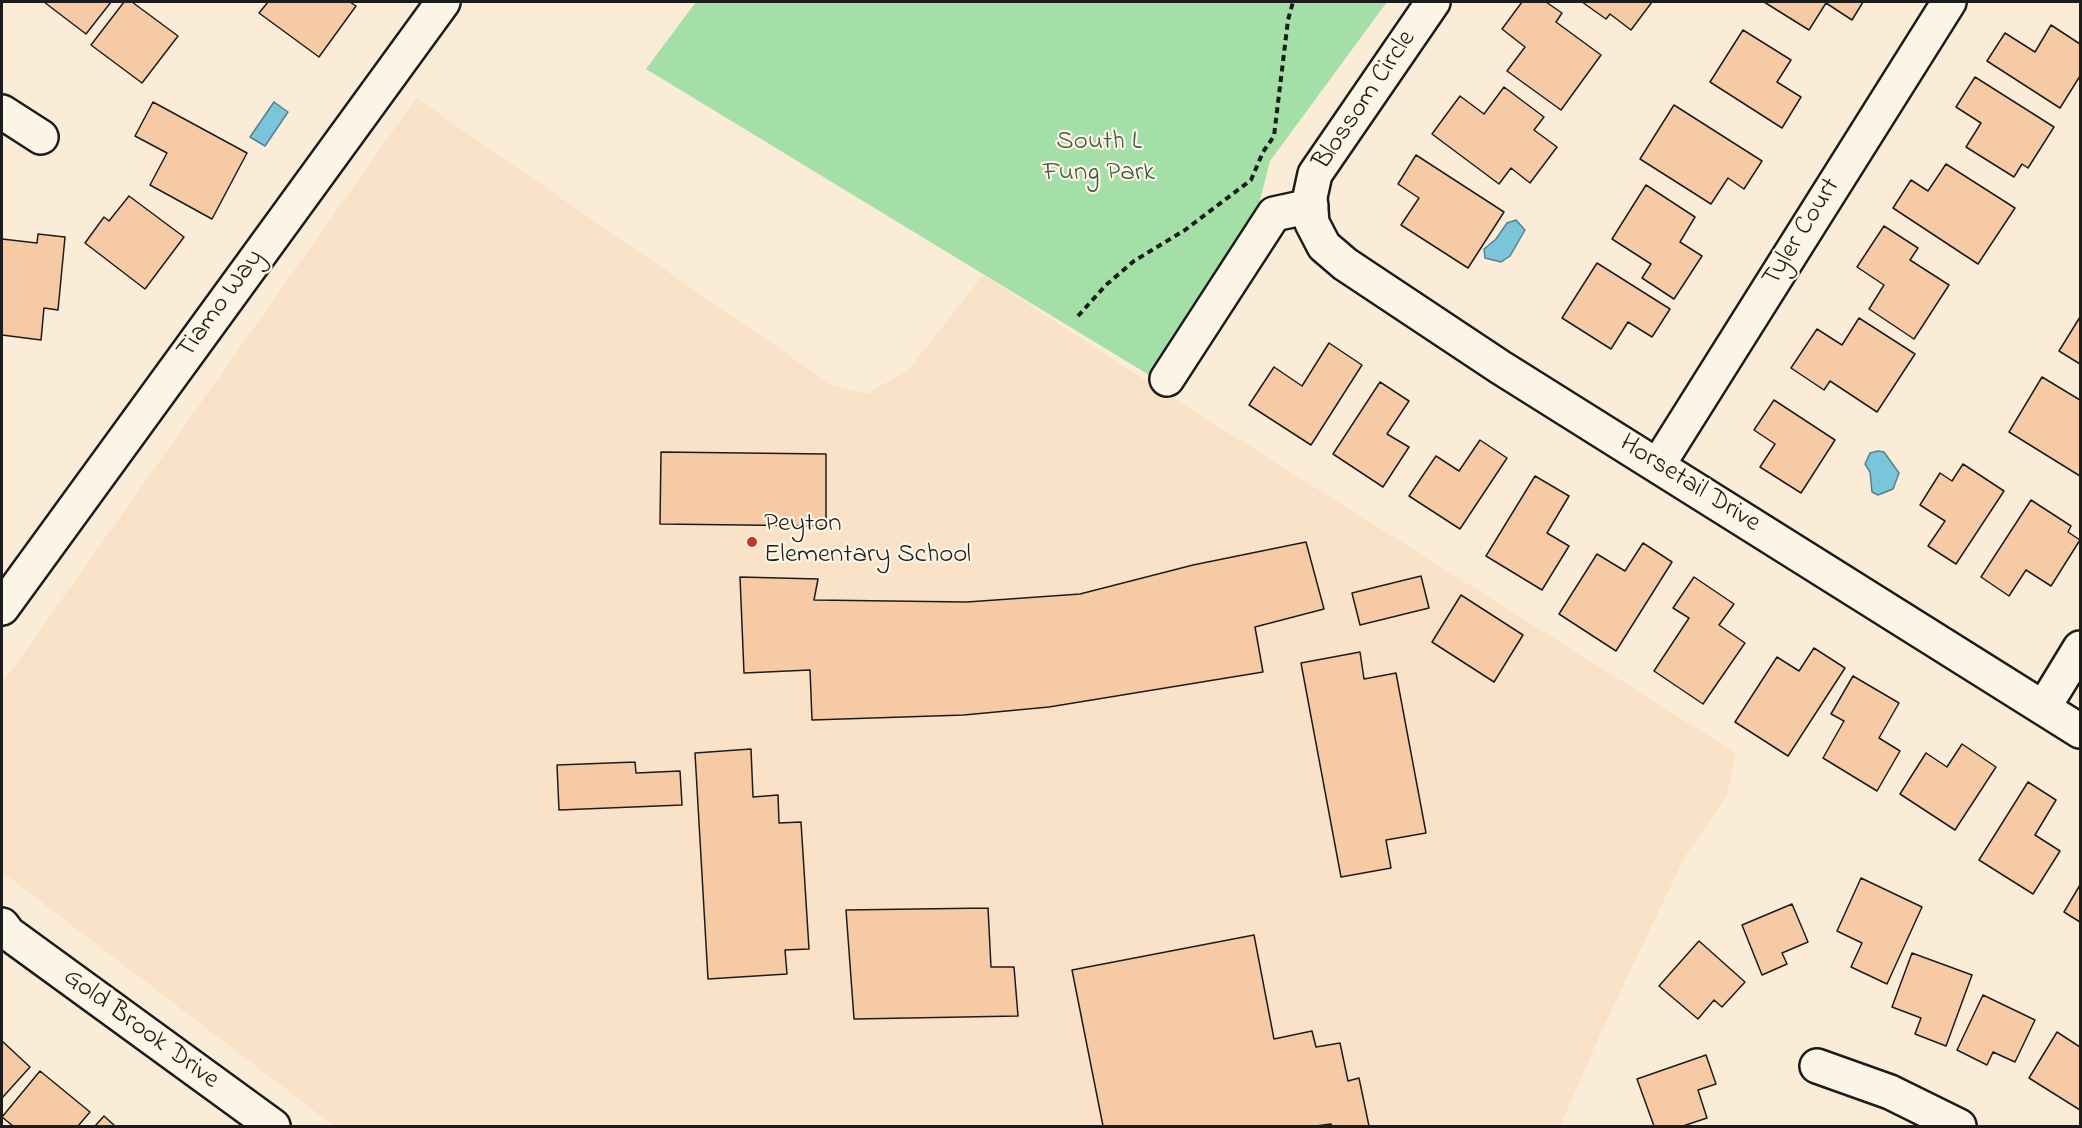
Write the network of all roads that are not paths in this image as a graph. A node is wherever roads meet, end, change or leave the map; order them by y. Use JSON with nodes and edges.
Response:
{"nodes":[{"id":1,"x":443,"y":2,"type":"edge"},
{"id":2,"x":1433,"y":2,"type":"edge"},
{"id":3,"x":1949,"y":2,"type":"edge"},
{"id":4,"x":2,"y":112,"type":"edge"},
{"id":5,"x":41,"y":137,"type":"dead end"},
{"id":6,"x":1311,"y":214,"type":"junction"},
{"id":7,"x":1167,"y":379,"type":"dead end"},
{"id":8,"x":1658,"y":465,"type":"junction"},
{"id":9,"x":2,"y":608,"type":"edge"},
{"id":10,"x":2080,"y":648,"type":"edge"},
{"id":11,"x":2044,"y":707,"type":"junction"},
{"id":12,"x":2080,"y":731,"type":"edge"},
{"id":13,"x":4,"y":930,"type":"edge"},
{"id":14,"x":1816,"y":1066,"type":"dead end"},
{"id":15,"x":273,"y":1126,"type":"edge"},
{"id":16,"x":1959,"y":1126,"type":"edge"}],
"edges":[{"from":1,"to":9,"type":"street","name":"Tiamo Way"},
{"from":2,"to":6,"type":"street","name":"Blossom Circle"},
{"from":3,"to":8,"type":"street","name":"Tyler Court"},
{"from":4,"to":5,"type":"street"},
{"from":6,"to":7,"type":"street","name":"Blossom Circle"},
{"from":6,"to":8,"type":"street","name":"Horsetail Drive"},
{"from":8,"to":11,"type":"street","name":"Horsetail Drive"},
{"from":10,"to":11,"type":"street"},
{"from":11,"to":12,"type":"street","name":"Horsetail Drive"},
{"from":13,"to":15,"type":"street","name":"Gold Brook Drive"},
{"from":14,"to":16,"type":"street"}]}
